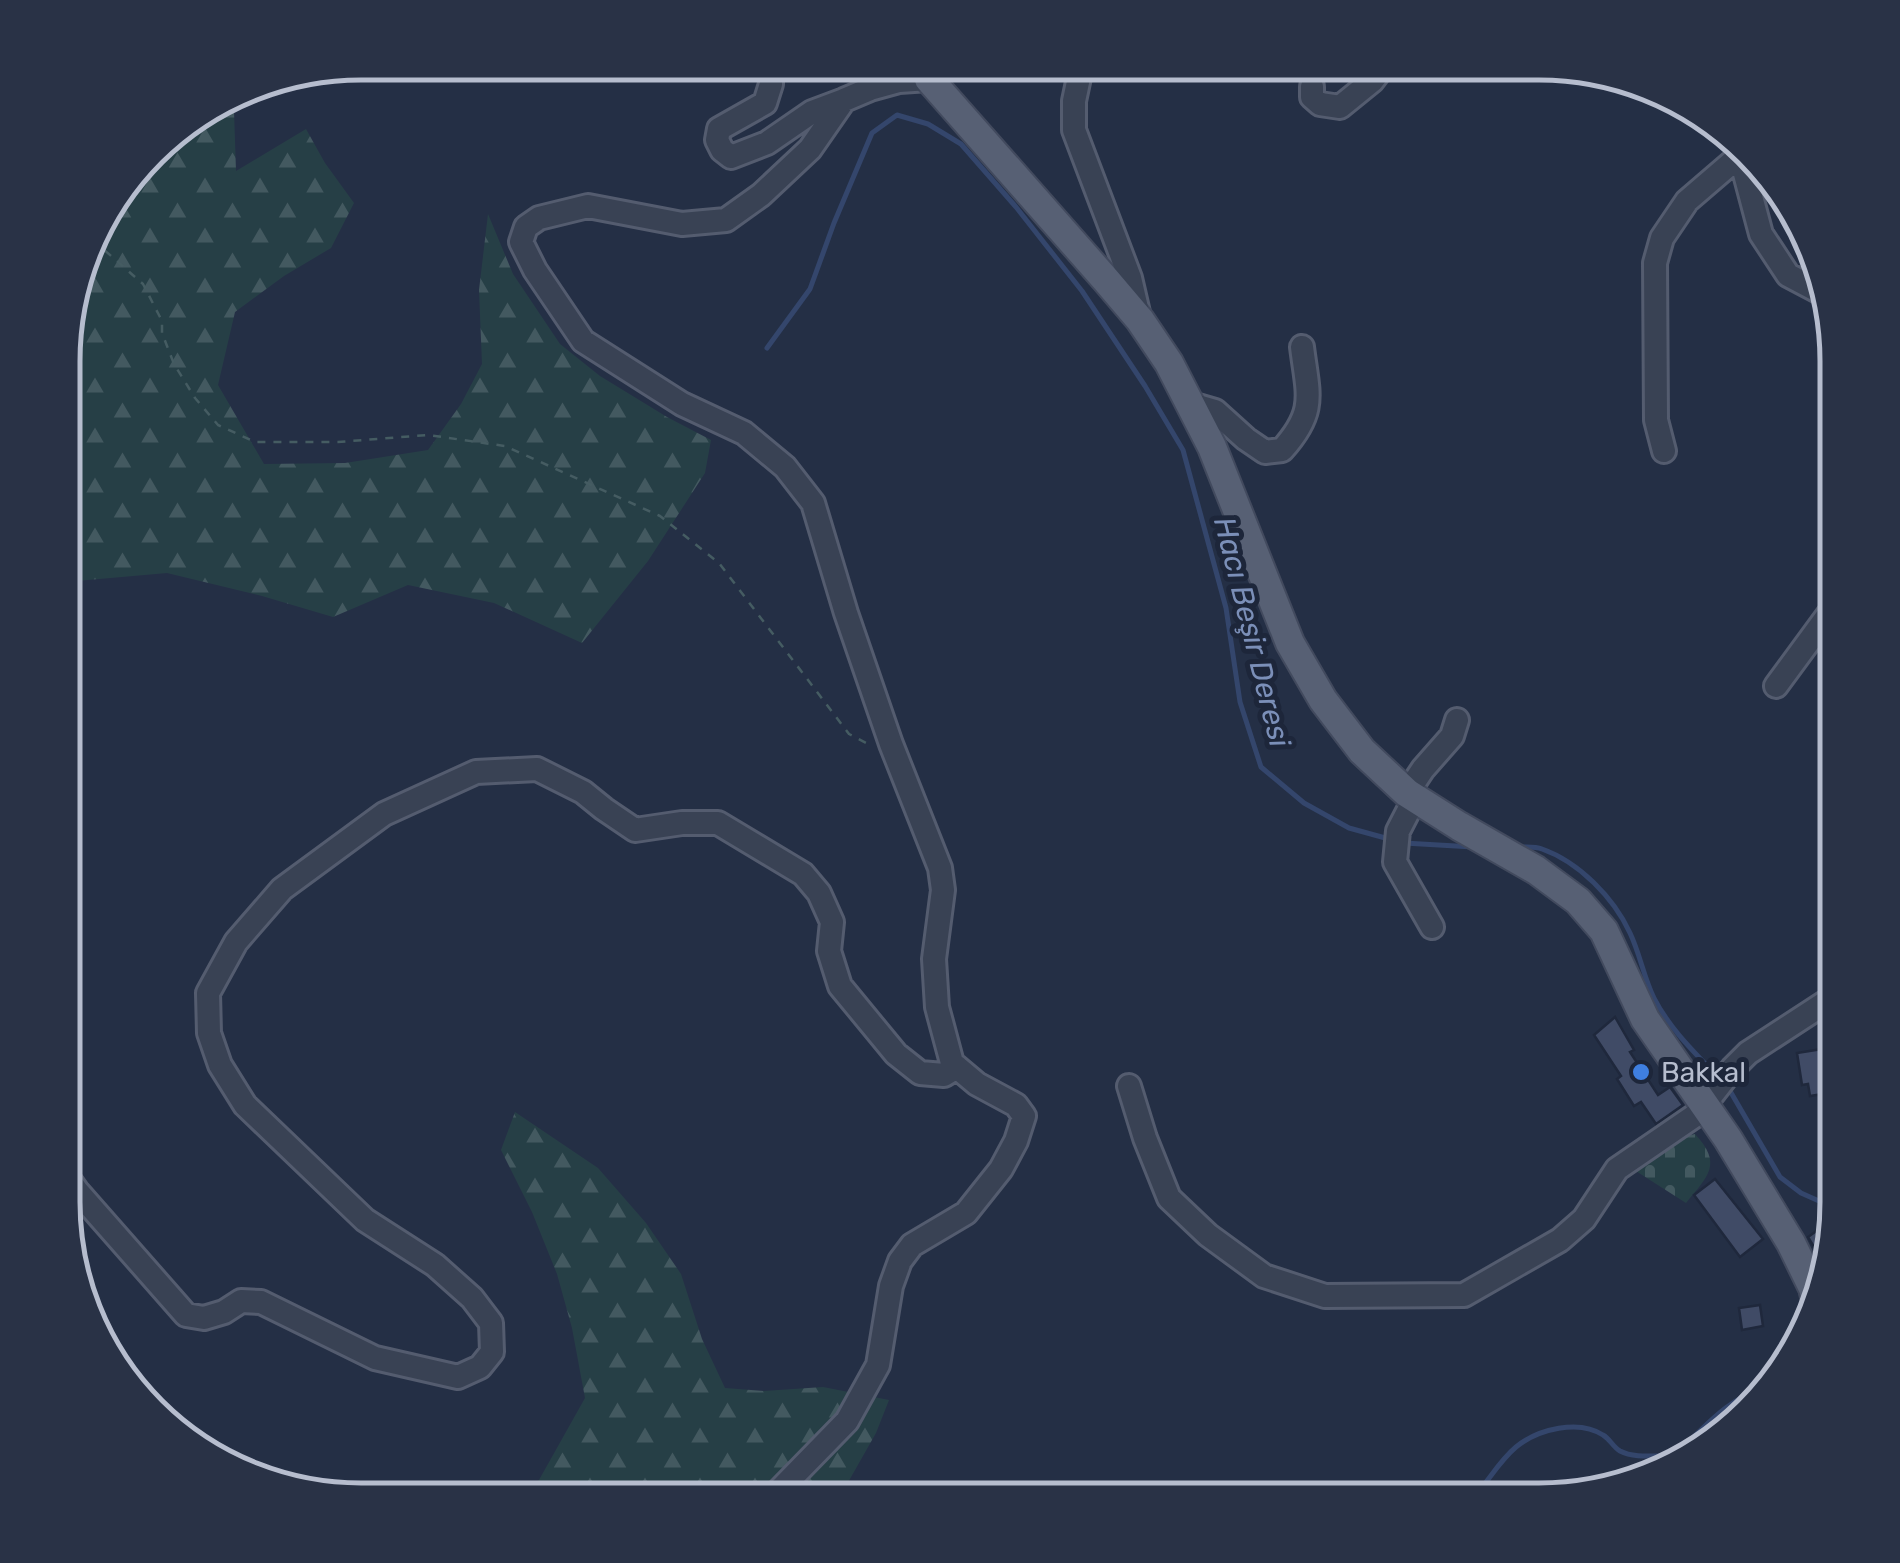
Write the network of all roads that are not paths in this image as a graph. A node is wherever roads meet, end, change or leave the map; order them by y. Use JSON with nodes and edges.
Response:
{"nodes":[{"id":1,"x":771,"y":80,"type":"edge"},
{"id":2,"x":901,"y":80,"type":"edge"},
{"id":3,"x":935,"y":80,"type":"edge"},
{"id":4,"x":1078,"y":81,"type":"edge"},
{"id":5,"x":1372,"y":81,"type":"edge"},
{"id":6,"x":1312,"y":87,"type":"dead end"},
{"id":7,"x":844,"y":100,"type":"junction"},
{"id":8,"x":1734,"y":158,"type":"edge"},
{"id":9,"x":1744,"y":169,"type":"edge"},
{"id":10,"x":1810,"y":286,"type":"edge"},
{"id":11,"x":1140,"y":320,"type":"junction"},
{"id":12,"x":1302,"y":347,"type":"dead end"},
{"id":13,"x":1191,"y":404,"type":"junction"},
{"id":14,"x":1664,"y":450,"type":"dead end"},
{"id":15,"x":1819,"y":627,"type":"edge"},
{"id":16,"x":1776,"y":686,"type":"dead end"},
{"id":17,"x":1457,"y":720,"type":"dead end"},
{"id":18,"x":1411,"y":795,"type":"junction"},
{"id":19,"x":1432,"y":927,"type":"dead end"},
{"id":20,"x":1820,"y":1006,"type":"edge"},
{"id":21,"x":957,"y":1068,"type":"junction"},
{"id":22,"x":1129,"y":1086,"type":"dead end"},
{"id":23,"x":1708,"y":1102,"type":"junction"},
{"id":24,"x":81,"y":1197,"type":"edge"},
{"id":25,"x":1809,"y":1279,"type":"edge"},
{"id":26,"x":787,"y":1483,"type":"edge"}],
"edges":[{"from":1,"to":7,"type":"street"},
{"from":2,"to":7,"type":"street"},
{"from":3,"to":11,"type":"main road"},
{"from":4,"to":11,"type":"street"},
{"from":5,"to":6,"type":"street"},
{"from":7,"to":21,"type":"street"},
{"from":8,"to":14,"type":"street"},
{"from":9,"to":10,"type":"street"},
{"from":11,"to":13,"type":"main road"},
{"from":12,"to":13,"type":"street"},
{"from":13,"to":18,"type":"main road"},
{"from":15,"to":16,"type":"street"},
{"from":17,"to":18,"type":"street"},
{"from":18,"to":19,"type":"street"},
{"from":18,"to":23,"type":"main road"},
{"from":20,"to":23,"type":"street"},
{"from":21,"to":24,"type":"street"},
{"from":21,"to":26,"type":"street"},
{"from":22,"to":23,"type":"street"},
{"from":23,"to":25,"type":"main road"}]}
